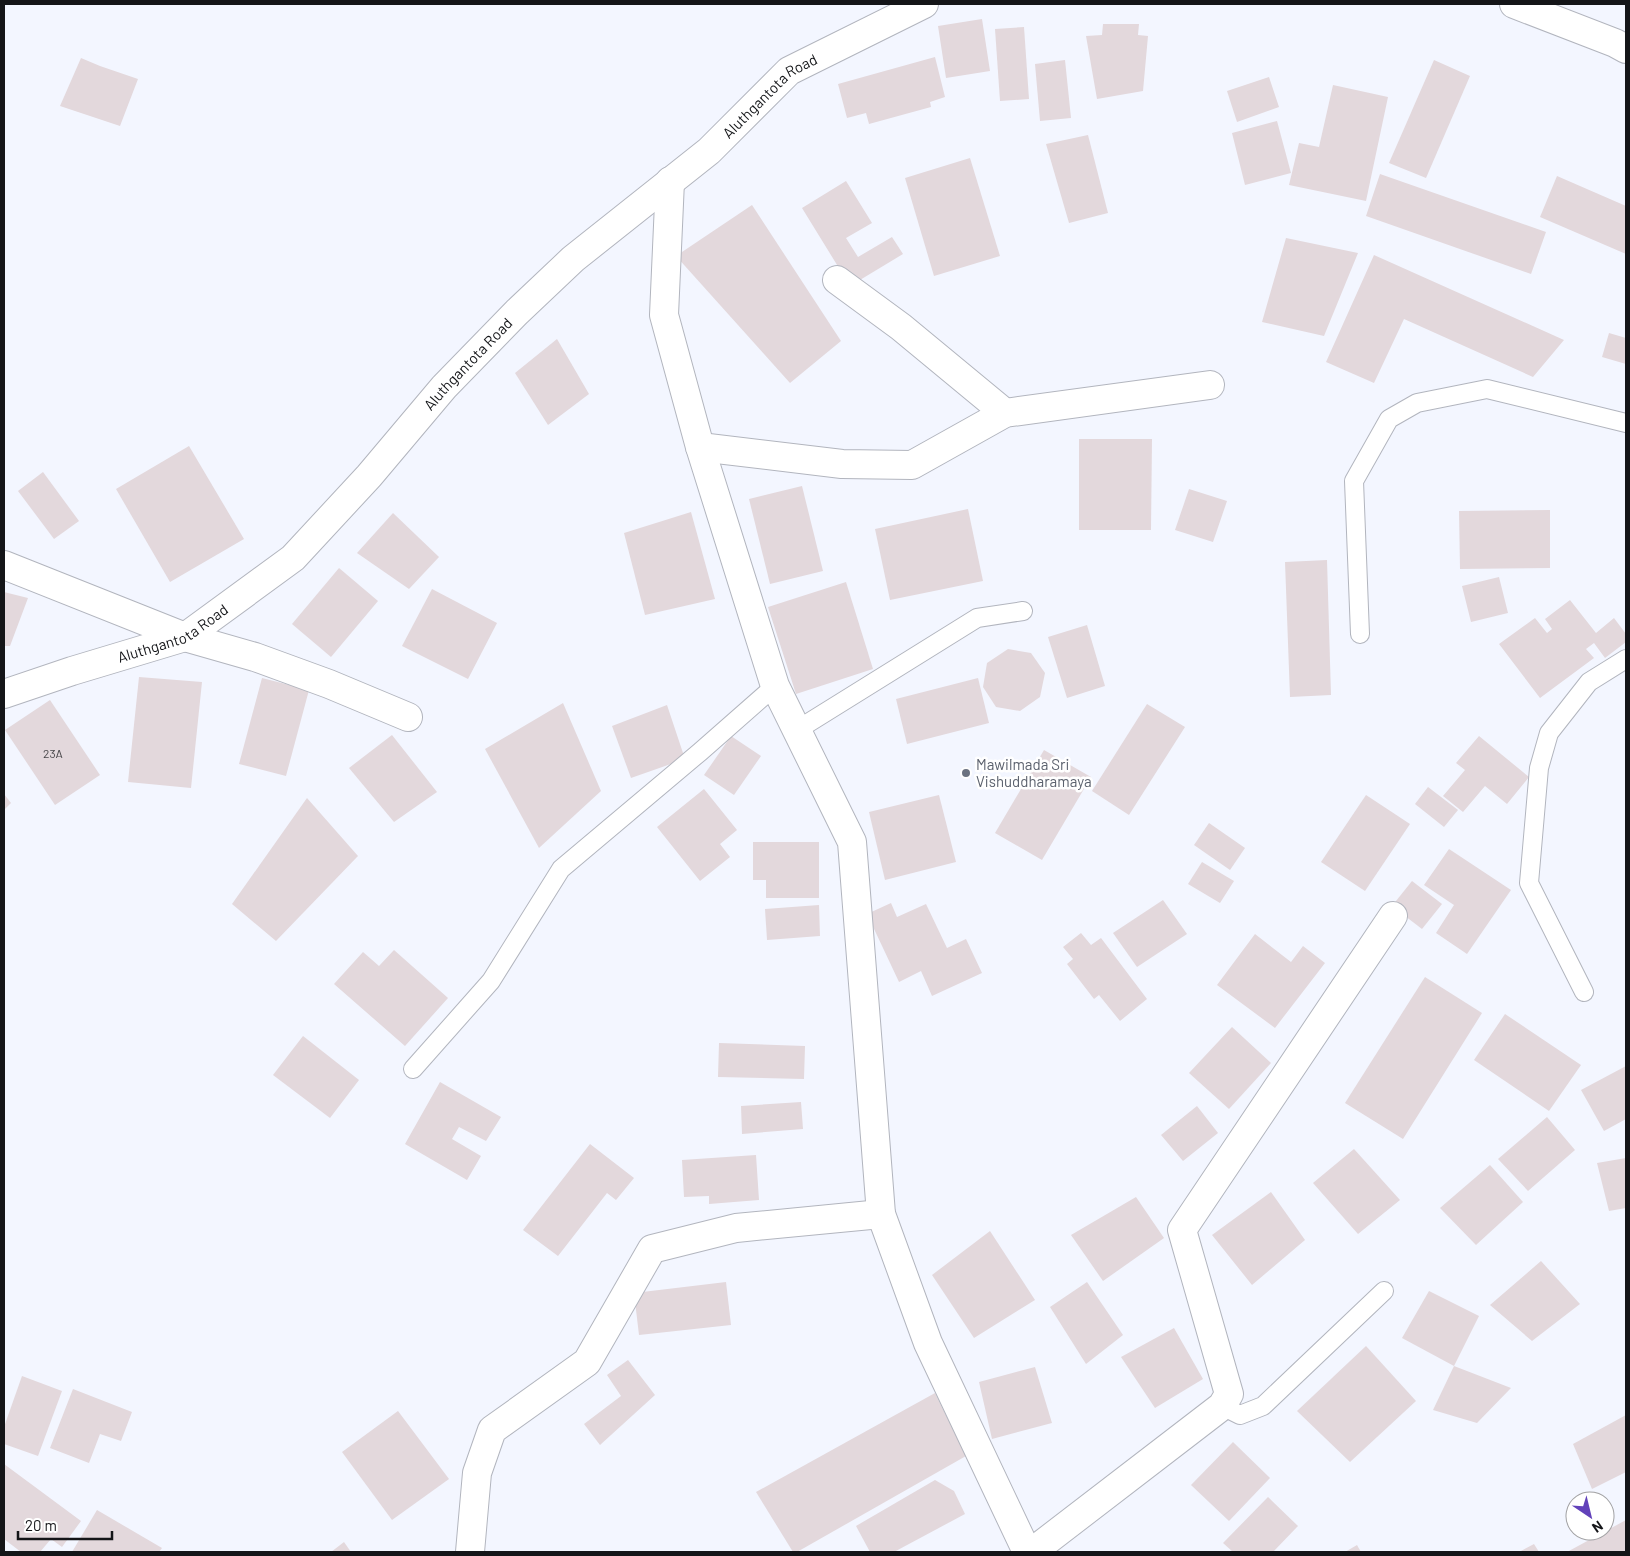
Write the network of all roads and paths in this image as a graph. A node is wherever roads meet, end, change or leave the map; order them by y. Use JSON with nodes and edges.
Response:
{"nodes":[{"id":1,"x":924,"y":4,"type":"edge"},
{"id":2,"x":1514,"y":4,"type":"edge"},
{"id":3,"x":1626,"y":49,"type":"edge"},
{"id":4,"x":670,"y":182,"type":"junction"},
{"id":5,"x":836,"y":280,"type":"dead end"},
{"id":6,"x":1210,"y":385,"type":"dead end"},
{"id":7,"x":1005,"y":413,"type":"junction"},
{"id":8,"x":1626,"y":423,"type":"edge"},
{"id":9,"x":700,"y":447,"type":"junction"},
{"id":10,"x":4,"y":565,"type":"edge"},
{"id":11,"x":1023,"y":611,"type":"dead end"},
{"id":12,"x":1360,"y":634,"type":"dead end"},
{"id":13,"x":185,"y":637,"type":"junction"},
{"id":14,"x":1626,"y":660,"type":"edge"},
{"id":15,"x":775,"y":686,"type":"junction"},
{"id":16,"x":4,"y":694,"type":"edge"},
{"id":17,"x":408,"y":717,"type":"dead end"},
{"id":18,"x":797,"y":730,"type":"junction"},
{"id":19,"x":1393,"y":916,"type":"dead end"},
{"id":20,"x":1584,"y":992,"type":"dead end"},
{"id":21,"x":413,"y":1069,"type":"dead end"},
{"id":22,"x":881,"y":1214,"type":"junction"},
{"id":23,"x":1384,"y":1291,"type":"dead end"},
{"id":24,"x":1222,"y":1406,"type":"junction"},
{"id":25,"x":470,"y":1552,"type":"edge"},
{"id":26,"x":1027,"y":1552,"type":"edge"},
{"id":27,"x":1032,"y":1552,"type":"edge"}],
"edges":[{"from":1,"to":4,"type":"street","name":"Aluthgantota Road"},
{"from":2,"to":3,"type":"street"},
{"from":4,"to":9,"type":"street"},
{"from":4,"to":13,"type":"street","name":"Aluthgantota Road"},
{"from":5,"to":7,"type":"street"},
{"from":6,"to":7,"type":"street"},
{"from":7,"to":9,"type":"street"},
{"from":8,"to":12,"type":"lane"},
{"from":9,"to":15,"type":"street"},
{"from":10,"to":13,"type":"street"},
{"from":11,"to":18,"type":"lane"},
{"from":13,"to":16,"type":"street","name":"Aluthgantota Road"},
{"from":13,"to":17,"type":"street"},
{"from":14,"to":20,"type":"lane"},
{"from":15,"to":18,"type":"street"},
{"from":15,"to":21,"type":"lane"},
{"from":18,"to":22,"type":"street"},
{"from":19,"to":24,"type":"street"},
{"from":22,"to":25,"type":"street"},
{"from":22,"to":26,"type":"street"},
{"from":23,"to":24,"type":"lane"},
{"from":24,"to":27,"type":"street"}]}
